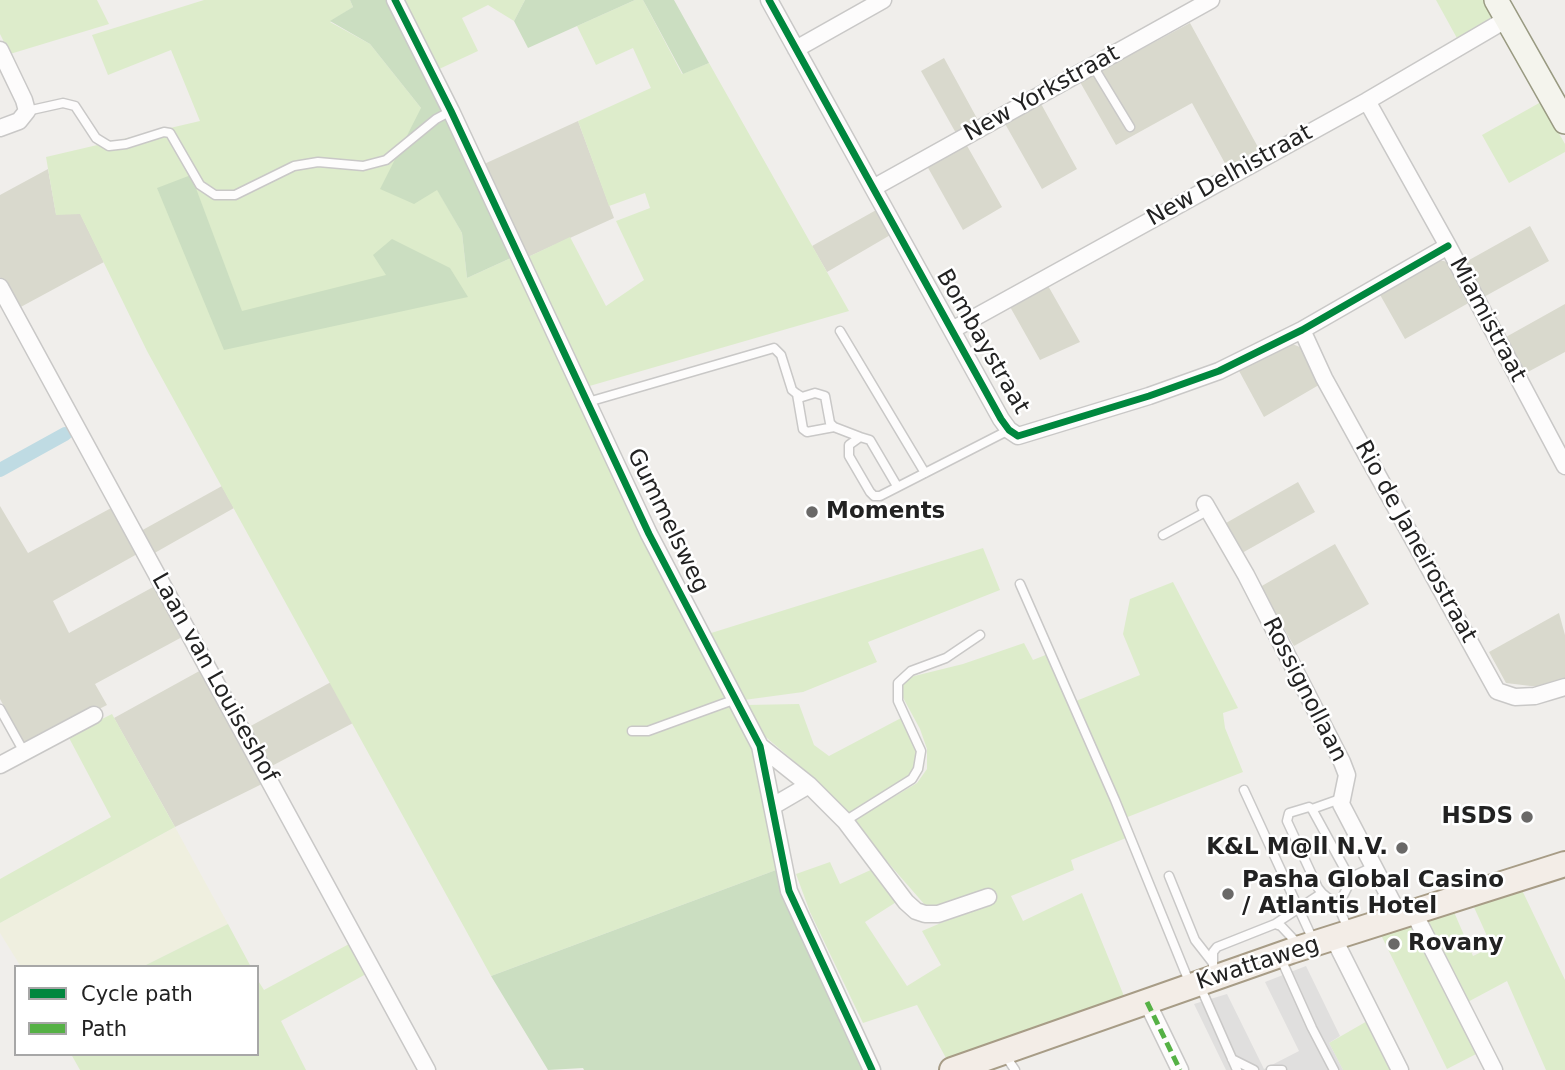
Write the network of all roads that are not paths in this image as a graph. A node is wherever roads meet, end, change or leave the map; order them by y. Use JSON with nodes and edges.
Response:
{"nodes":[{"id":1,"x":395,"y":0,"type":"edge"},
{"id":2,"x":769,"y":0,"type":"edge"},
{"id":3,"x":883,"y":0,"type":"edge"},
{"id":4,"x":1211,"y":0,"type":"edge"},
{"id":5,"x":1501,"y":10,"type":"edge"},
{"id":6,"x":796,"y":48,"type":"junction"},
{"id":7,"x":0,"y":50,"type":"edge"},
{"id":8,"x":1093,"y":66,"type":"junction"},
{"id":9,"x":1367,"y":101,"type":"junction"},
{"id":10,"x":27,"y":111,"type":"junction"},
{"id":11,"x":451,"y":111,"type":"junction"},
{"id":12,"x":1565,"y":122,"type":"edge"},
{"id":13,"x":1130,"y":127,"type":"dead end"},
{"id":14,"x":0,"y":128,"type":"edge"},
{"id":15,"x":873,"y":188,"type":"junction"},
{"id":16,"x":1448,"y":246,"type":"junction"},
{"id":17,"x":0,"y":287,"type":"edge"},
{"id":18,"x":952,"y":330,"type":"junction"},
{"id":19,"x":1302,"y":330,"type":"junction"},
{"id":20,"x":840,"y":331,"type":"dead end"},
{"id":21,"x":797,"y":394,"type":"junction"},
{"id":22,"x":588,"y":402,"type":"junction"},
{"id":23,"x":834,"y":427,"type":"junction"},
{"id":24,"x":1009,"y":430,"type":"junction"},
{"id":25,"x":860,"y":437,"type":"junction"},
{"id":26,"x":1565,"y":466,"type":"edge"},
{"id":27,"x":925,"y":473,"type":"junction"},
{"id":28,"x":897,"y":486,"type":"junction"},
{"id":29,"x":1207,"y":507,"type":"joint"},
{"id":30,"x":1163,"y":535,"type":"dead end"},
{"id":31,"x":1020,"y":584,"type":"dead end"},
{"id":32,"x":980,"y":635,"type":"dead end"},
{"id":33,"x":1565,"y":687,"type":"edge"},
{"id":34,"x":736,"y":699,"type":"junction"},
{"id":35,"x":0,"y":709,"type":"edge"},
{"id":36,"x":94,"y":715,"type":"dead end"},
{"id":37,"x":632,"y":730,"type":"dead end"},
{"id":38,"x":760,"y":746,"type":"junction"},
{"id":39,"x":24,"y":752,"type":"junction"},
{"id":40,"x":0,"y":765,"type":"edge"},
{"id":41,"x":809,"y":785,"type":"junction"},
{"id":42,"x":1244,"y":790,"type":"dead end"},
{"id":43,"x":1340,"y":799,"type":"junction"},
{"id":44,"x":773,"y":806,"type":"junction"},
{"id":45,"x":1312,"y":808,"type":"junction"},
{"id":46,"x":845,"y":821,"type":"junction"},
{"id":47,"x":1565,"y":864,"type":"edge"},
{"id":48,"x":1373,"y":867,"type":"junction"},
{"id":49,"x":1169,"y":876,"type":"dead end"},
{"id":50,"x":1349,"y":878,"type":"junction"},
{"id":51,"x":1322,"y":893,"type":"junction"},
{"id":52,"x":988,"y":897,"type":"dead end"},
{"id":53,"x":1338,"y":905,"type":"junction"},
{"id":54,"x":1299,"y":908,"type":"junction"},
{"id":55,"x":1407,"y":915,"type":"junction"},
{"id":56,"x":1275,"y":924,"type":"junction"},
{"id":57,"x":1316,"y":944,"type":"junction"},
{"id":58,"x":1204,"y":978,"type":"junction"},
{"id":59,"x":1147,"y":1002,"type":"junction"},
{"id":60,"x":1233,"y":1059,"type":"junction"},
{"id":61,"x":1009,"y":1061,"type":"edge"},
{"id":62,"x":427,"y":1070,"type":"edge"},
{"id":63,"x":872,"y":1070,"type":"edge"},
{"id":64,"x":952,"y":1070,"type":"edge"},
{"id":65,"x":1180,"y":1070,"type":"edge"},
{"id":66,"x":1237,"y":1070,"type":"edge"},
{"id":67,"x":1254,"y":1070,"type":"edge"},
{"id":68,"x":1271,"y":1070,"type":"edge"},
{"id":69,"x":1282,"y":1070,"type":"edge"},
{"id":70,"x":1334,"y":1070,"type":"edge"},
{"id":71,"x":1400,"y":1070,"type":"edge"},
{"id":72,"x":1494,"y":1070,"type":"edge"}],
"edges":[{"from":1,"to":11,"type":"street","name":"Gummelsweg"},
{"from":2,"to":6,"type":"street","name":"Bombaystraat"},
{"from":3,"to":6,"type":"street"},
{"from":4,"to":8,"type":"street","name":"New Yorkstraat"},
{"from":5,"to":9,"type":"street","name":"New Delhistraat"},
{"from":5,"to":12,"type":"street"},
{"from":6,"to":15,"type":"street","name":"Bombaystraat"},
{"from":7,"to":10,"type":"street"},
{"from":8,"to":13,"type":"lane"},
{"from":8,"to":15,"type":"street","name":"New Yorkstraat"},
{"from":9,"to":16,"type":"street","name":"Miamistraat"},
{"from":9,"to":18,"type":"street","name":"New Delhistraat"},
{"from":10,"to":11,"type":"lane"},
{"from":10,"to":14,"type":"street"},
{"from":11,"to":22,"type":"street","name":"Gummelsweg"},
{"from":15,"to":18,"type":"street","name":"Bombaystraat"},
{"from":16,"to":19,"type":"street","name":"Bombaystraat"},
{"from":16,"to":26,"type":"street","name":"Miamistraat"},
{"from":17,"to":62,"type":"street","name":"Laan van Louiseshof"},
{"from":18,"to":24,"type":"street","name":"Bombaystraat"},
{"from":19,"to":24,"type":"street","name":"Bombaystraat"},
{"from":19,"to":33,"type":"street","name":"Rio de Janeirostraat"},
{"from":20,"to":27,"type":"lane"},
{"from":21,"to":22,"type":"lane"},
{"from":21,"to":23,"type":"lane"},
{"from":21,"to":23,"type":"lane"},
{"from":22,"to":34,"type":"street","name":"Gummelsweg"},
{"from":23,"to":25,"type":"lane"},
{"from":24,"to":27,"type":"lane"},
{"from":25,"to":28,"type":"lane"},
{"from":25,"to":28,"type":"lane"},
{"from":27,"to":28,"type":"lane"},
{"from":29,"to":30,"type":"lane"},
{"from":29,"to":43,"type":"street","name":"Rossignollaan"},
{"from":31,"to":58,"type":"lane"},
{"from":32,"to":46,"type":"lane"},
{"from":34,"to":37,"type":"lane"},
{"from":34,"to":38,"type":"street","name":"Gummelsweg"},
{"from":35,"to":39,"type":"lane"},
{"from":36,"to":39,"type":"street"},
{"from":38,"to":41,"type":"street"},
{"from":38,"to":44,"type":"street","name":"Gummelsweg"},
{"from":39,"to":40,"type":"street"},
{"from":41,"to":44,"type":"street"},
{"from":41,"to":46,"type":"street"},
{"from":42,"to":54,"type":"lane"},
{"from":43,"to":45,"type":"lane"},
{"from":43,"to":48,"type":"street"},
{"from":44,"to":63,"type":"street","name":"Gummelsweg"},
{"from":45,"to":50,"type":"lane"},
{"from":45,"to":51,"type":"lane"},
{"from":46,"to":52,"type":"street"},
{"from":47,"to":55,"type":"main road","name":"Kwattaweg"},
{"from":48,"to":50,"type":"lane"},
{"from":48,"to":55,"type":"street"},
{"from":49,"to":58,"type":"lane"},
{"from":50,"to":53,"type":"lane"},
{"from":51,"to":53,"type":"lane"},
{"from":51,"to":54,"type":"lane"},
{"from":53,"to":57,"type":"lane"},
{"from":54,"to":56,"type":"lane"},
{"from":54,"to":57,"type":"lane"},
{"from":55,"to":57,"type":"main road","name":"Kwattaweg"},
{"from":55,"to":72,"type":"street"},
{"from":56,"to":57,"type":"lane"},
{"from":56,"to":58,"type":"lane"},
{"from":57,"to":58,"type":"main road","name":"Kwattaweg"},
{"from":57,"to":70,"type":"lane"},
{"from":57,"to":71,"type":"street"},
{"from":58,"to":59,"type":"main road","name":"Kwattaweg"},
{"from":58,"to":60,"type":"lane"},
{"from":59,"to":61,"type":"main road","name":"Kwattaweg"},
{"from":59,"to":65,"type":"street"},
{"from":60,"to":66,"type":"lane"},
{"from":60,"to":67,"type":"lane"},
{"from":61,"to":64,"type":"main road","name":"Kwattaweg"},
{"from":68,"to":69,"type":"lane"}]}
